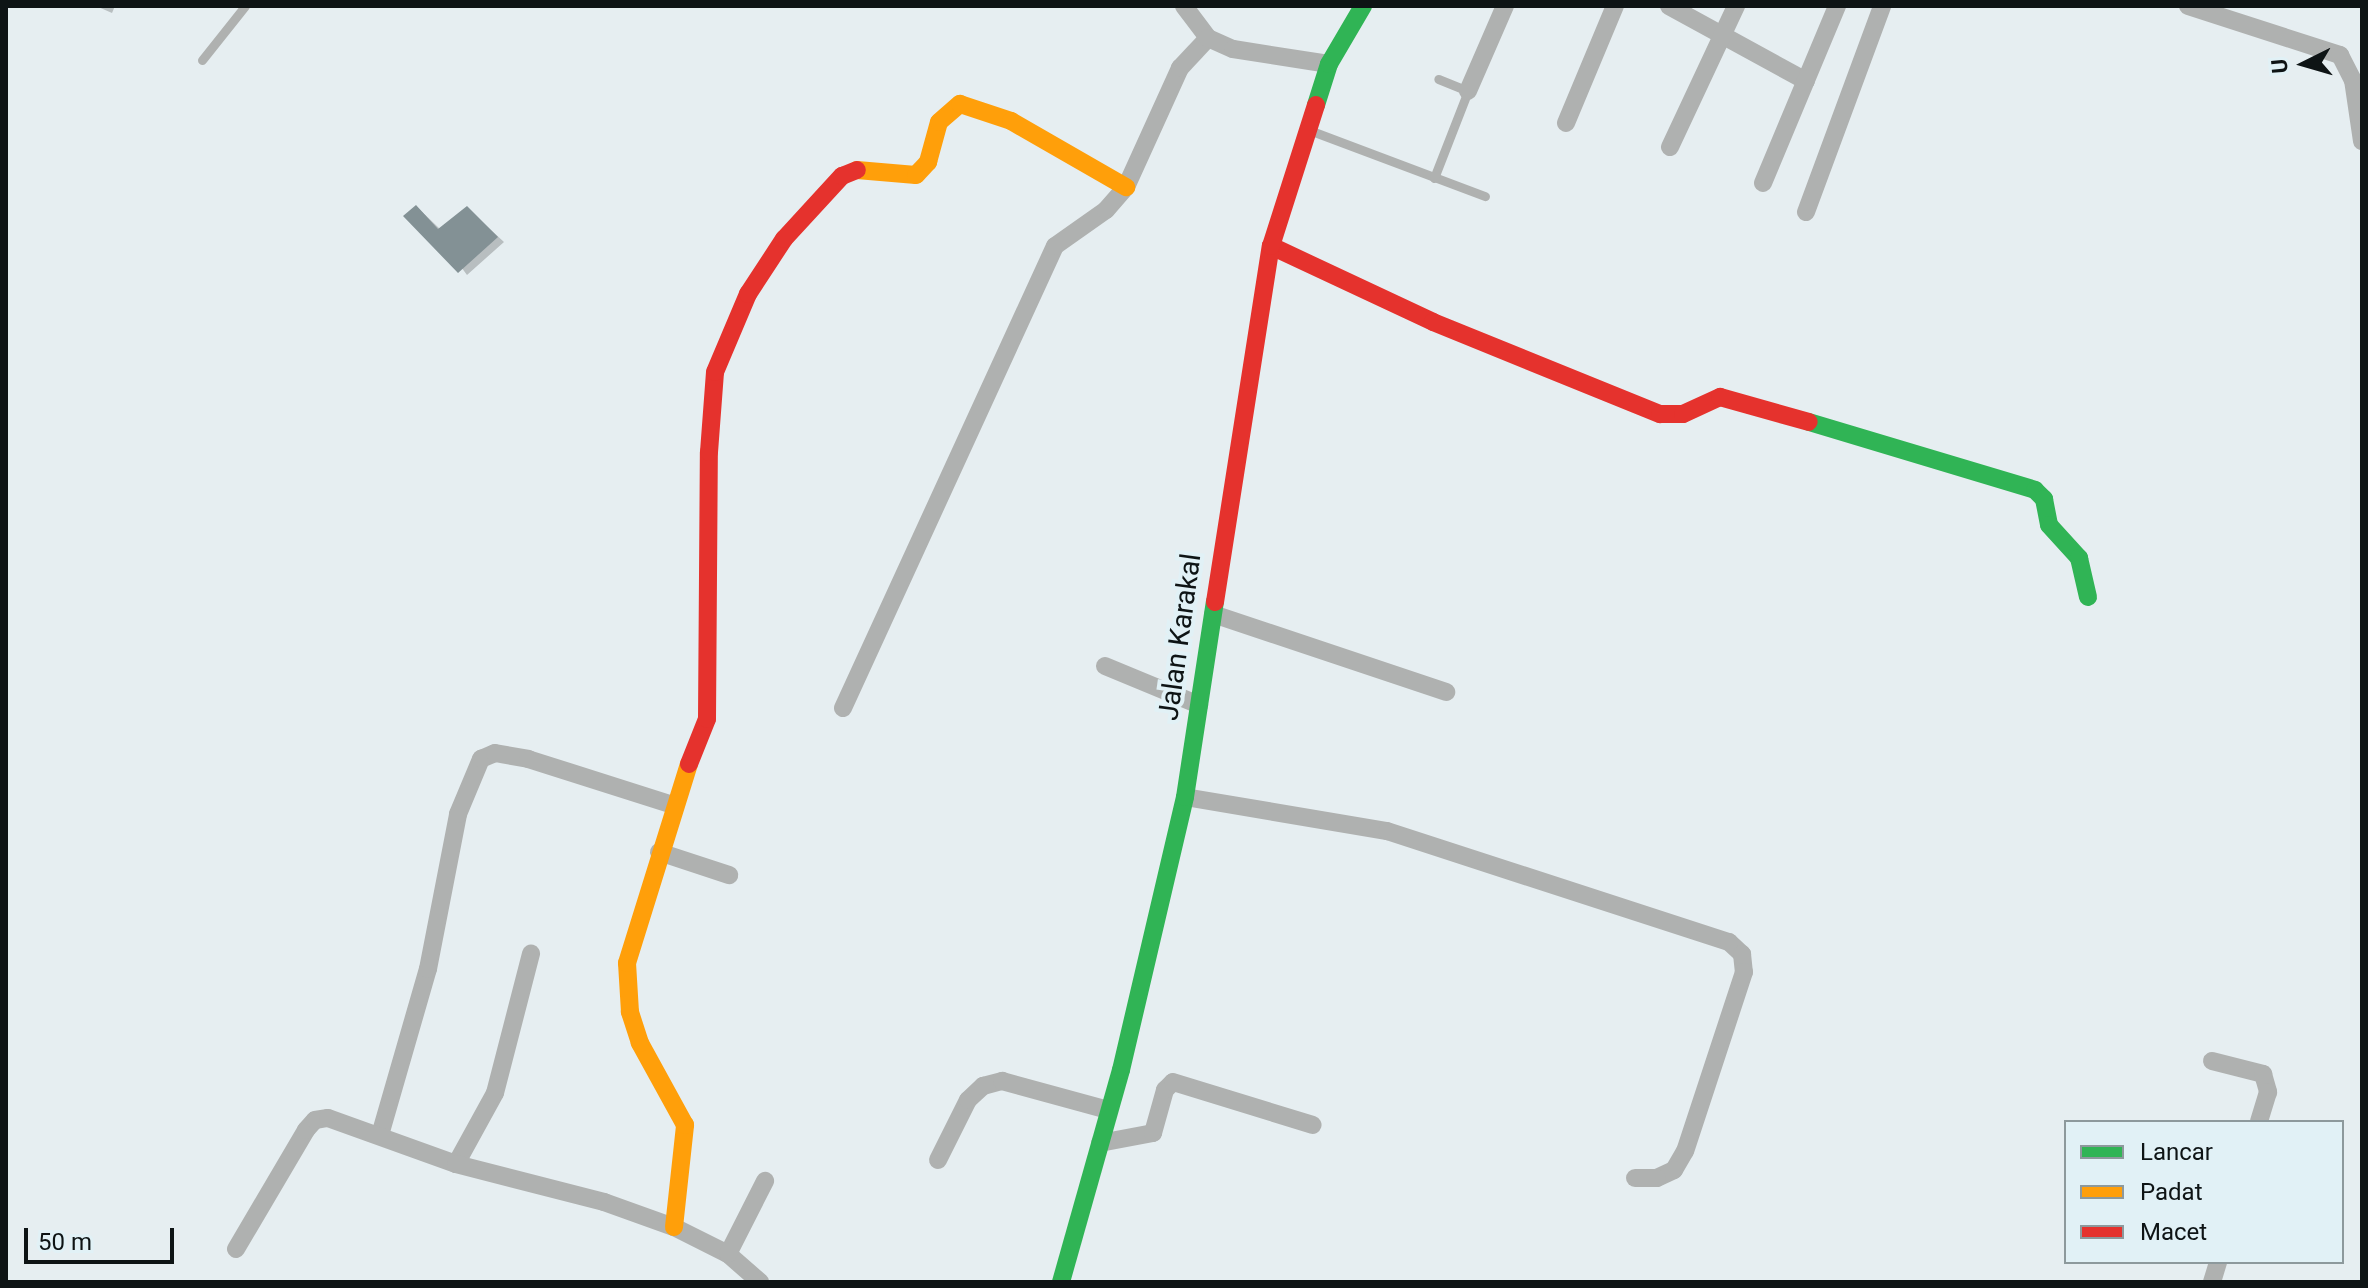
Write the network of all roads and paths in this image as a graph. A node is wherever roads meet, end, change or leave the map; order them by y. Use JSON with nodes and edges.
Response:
{"nodes":[{"id":1,"x":245,"y":6,"type":"edge"},
{"id":2,"x":1184,"y":6,"type":"edge"},
{"id":3,"x":1363,"y":6,"type":"edge"},
{"id":4,"x":1505,"y":6,"type":"edge"},
{"id":5,"x":1615,"y":6,"type":"edge"},
{"id":6,"x":1669,"y":6,"type":"edge"},
{"id":7,"x":1736,"y":6,"type":"edge"},
{"id":8,"x":1837,"y":6,"type":"edge"},
{"id":9,"x":1882,"y":6,"type":"edge"},
{"id":10,"x":2188,"y":6,"type":"edge"},
{"id":11,"x":1725,"y":33,"type":"junction"},
{"id":12,"x":1208,"y":38,"type":"junction"},
{"id":13,"x":202,"y":60,"type":"dead end"},
{"id":14,"x":1329,"y":64,"type":"junction"},
{"id":15,"x":1438,"y":79,"type":"dead end"},
{"id":16,"x":1806,"y":81,"type":"junction"},
{"id":17,"x":1468,"y":91,"type":"junction"},
{"id":18,"x":1566,"y":123,"type":"dead end"},
{"id":19,"x":1308,"y":130,"type":"junction"},
{"id":20,"x":2362,"y":141,"type":"edge"},
{"id":21,"x":1670,"y":147,"type":"dead end"},
{"id":22,"x":1434,"y":178,"type":"junction"},
{"id":23,"x":1763,"y":183,"type":"dead end"},
{"id":24,"x":1126,"y":187,"type":"junction"},
{"id":25,"x":1485,"y":196,"type":"dead end"},
{"id":26,"x":1806,"y":212,"type":"dead end"},
{"id":27,"x":1271,"y":246,"type":"junction"},
{"id":28,"x":2088,"y":597,"type":"dead end"},
{"id":29,"x":1213,"y":614,"type":"junction"},
{"id":30,"x":1105,"y":666,"type":"dead end"},
{"id":31,"x":1446,"y":692,"type":"dead end"},
{"id":32,"x":1199,"y":705,"type":"junction"},
{"id":33,"x":843,"y":708,"type":"dead end"},
{"id":34,"x":1185,"y":797,"type":"junction"},
{"id":35,"x":673,"y":805,"type":"junction"},
{"id":36,"x":659,"y":852,"type":"junction"},
{"id":37,"x":729,"y":875,"type":"dead end"},
{"id":38,"x":531,"y":954,"type":"dead end"},
{"id":39,"x":2212,"y":1061,"type":"dead end"},
{"id":40,"x":1108,"y":1110,"type":"junction"},
{"id":41,"x":2260,"y":1120,"type":"edge"},
{"id":42,"x":1313,"y":1125,"type":"dead end"},
{"id":43,"x":380,"y":1135,"type":"junction"},
{"id":44,"x":1100,"y":1143,"type":"junction"},
{"id":45,"x":938,"y":1160,"type":"dead end"},
{"id":46,"x":456,"y":1164,"type":"junction"},
{"id":47,"x":1635,"y":1178,"type":"dead end"},
{"id":48,"x":765,"y":1181,"type":"dead end"},
{"id":49,"x":674,"y":1227,"type":"junction"},
{"id":50,"x":236,"y":1249,"type":"dead end"},
{"id":51,"x":728,"y":1254,"type":"junction"},
{"id":52,"x":1065,"y":1281,"type":"edge"},
{"id":53,"x":760,"y":1282,"type":"edge"}],
"edges":[{"from":1,"to":13,"type":"lane"},
{"from":2,"to":12,"type":"street"},
{"from":3,"to":14,"type":"street","name":"Jalan Karakal"},
{"from":4,"to":17,"type":"street"},
{"from":5,"to":18,"type":"street"},
{"from":6,"to":11,"type":"street"},
{"from":7,"to":11,"type":"street"},
{"from":8,"to":16,"type":"street"},
{"from":9,"to":26,"type":"street"},
{"from":10,"to":20,"type":"street"},
{"from":11,"to":16,"type":"street"},
{"from":11,"to":21,"type":"street"},
{"from":12,"to":14,"type":"street"},
{"from":12,"to":24,"type":"street"},
{"from":14,"to":19,"type":"street","name":"Jalan Karakal"},
{"from":15,"to":17,"type":"lane"},
{"from":16,"to":23,"type":"street"},
{"from":17,"to":22,"type":"lane"},
{"from":19,"to":22,"type":"lane"},
{"from":19,"to":27,"type":"street","name":"Jalan Karakal"},
{"from":22,"to":25,"type":"lane"},
{"from":24,"to":33,"type":"street"},
{"from":24,"to":35,"type":"street"},
{"from":27,"to":28,"type":"street"},
{"from":27,"to":29,"type":"street","name":"Jalan Karakal"},
{"from":29,"to":31,"type":"street"},
{"from":29,"to":32,"type":"street","name":"Jalan Karakal"},
{"from":30,"to":32,"type":"street"},
{"from":32,"to":34,"type":"street","name":"Jalan Karakal"},
{"from":34,"to":40,"type":"street","name":"Jalan Karakal"},
{"from":34,"to":47,"type":"street"},
{"from":35,"to":36,"type":"street"},
{"from":35,"to":43,"type":"street"},
{"from":36,"to":37,"type":"street"},
{"from":36,"to":49,"type":"street"},
{"from":38,"to":46,"type":"street"},
{"from":39,"to":41,"type":"street"},
{"from":40,"to":44,"type":"street","name":"Jalan Karakal"},
{"from":40,"to":45,"type":"street"},
{"from":42,"to":44,"type":"street"},
{"from":43,"to":46,"type":"street"},
{"from":43,"to":50,"type":"street"},
{"from":44,"to":52,"type":"street","name":"Jalan Karakal"},
{"from":46,"to":49,"type":"street"},
{"from":48,"to":51,"type":"street"},
{"from":49,"to":51,"type":"street"},
{"from":51,"to":53,"type":"street"}]}
